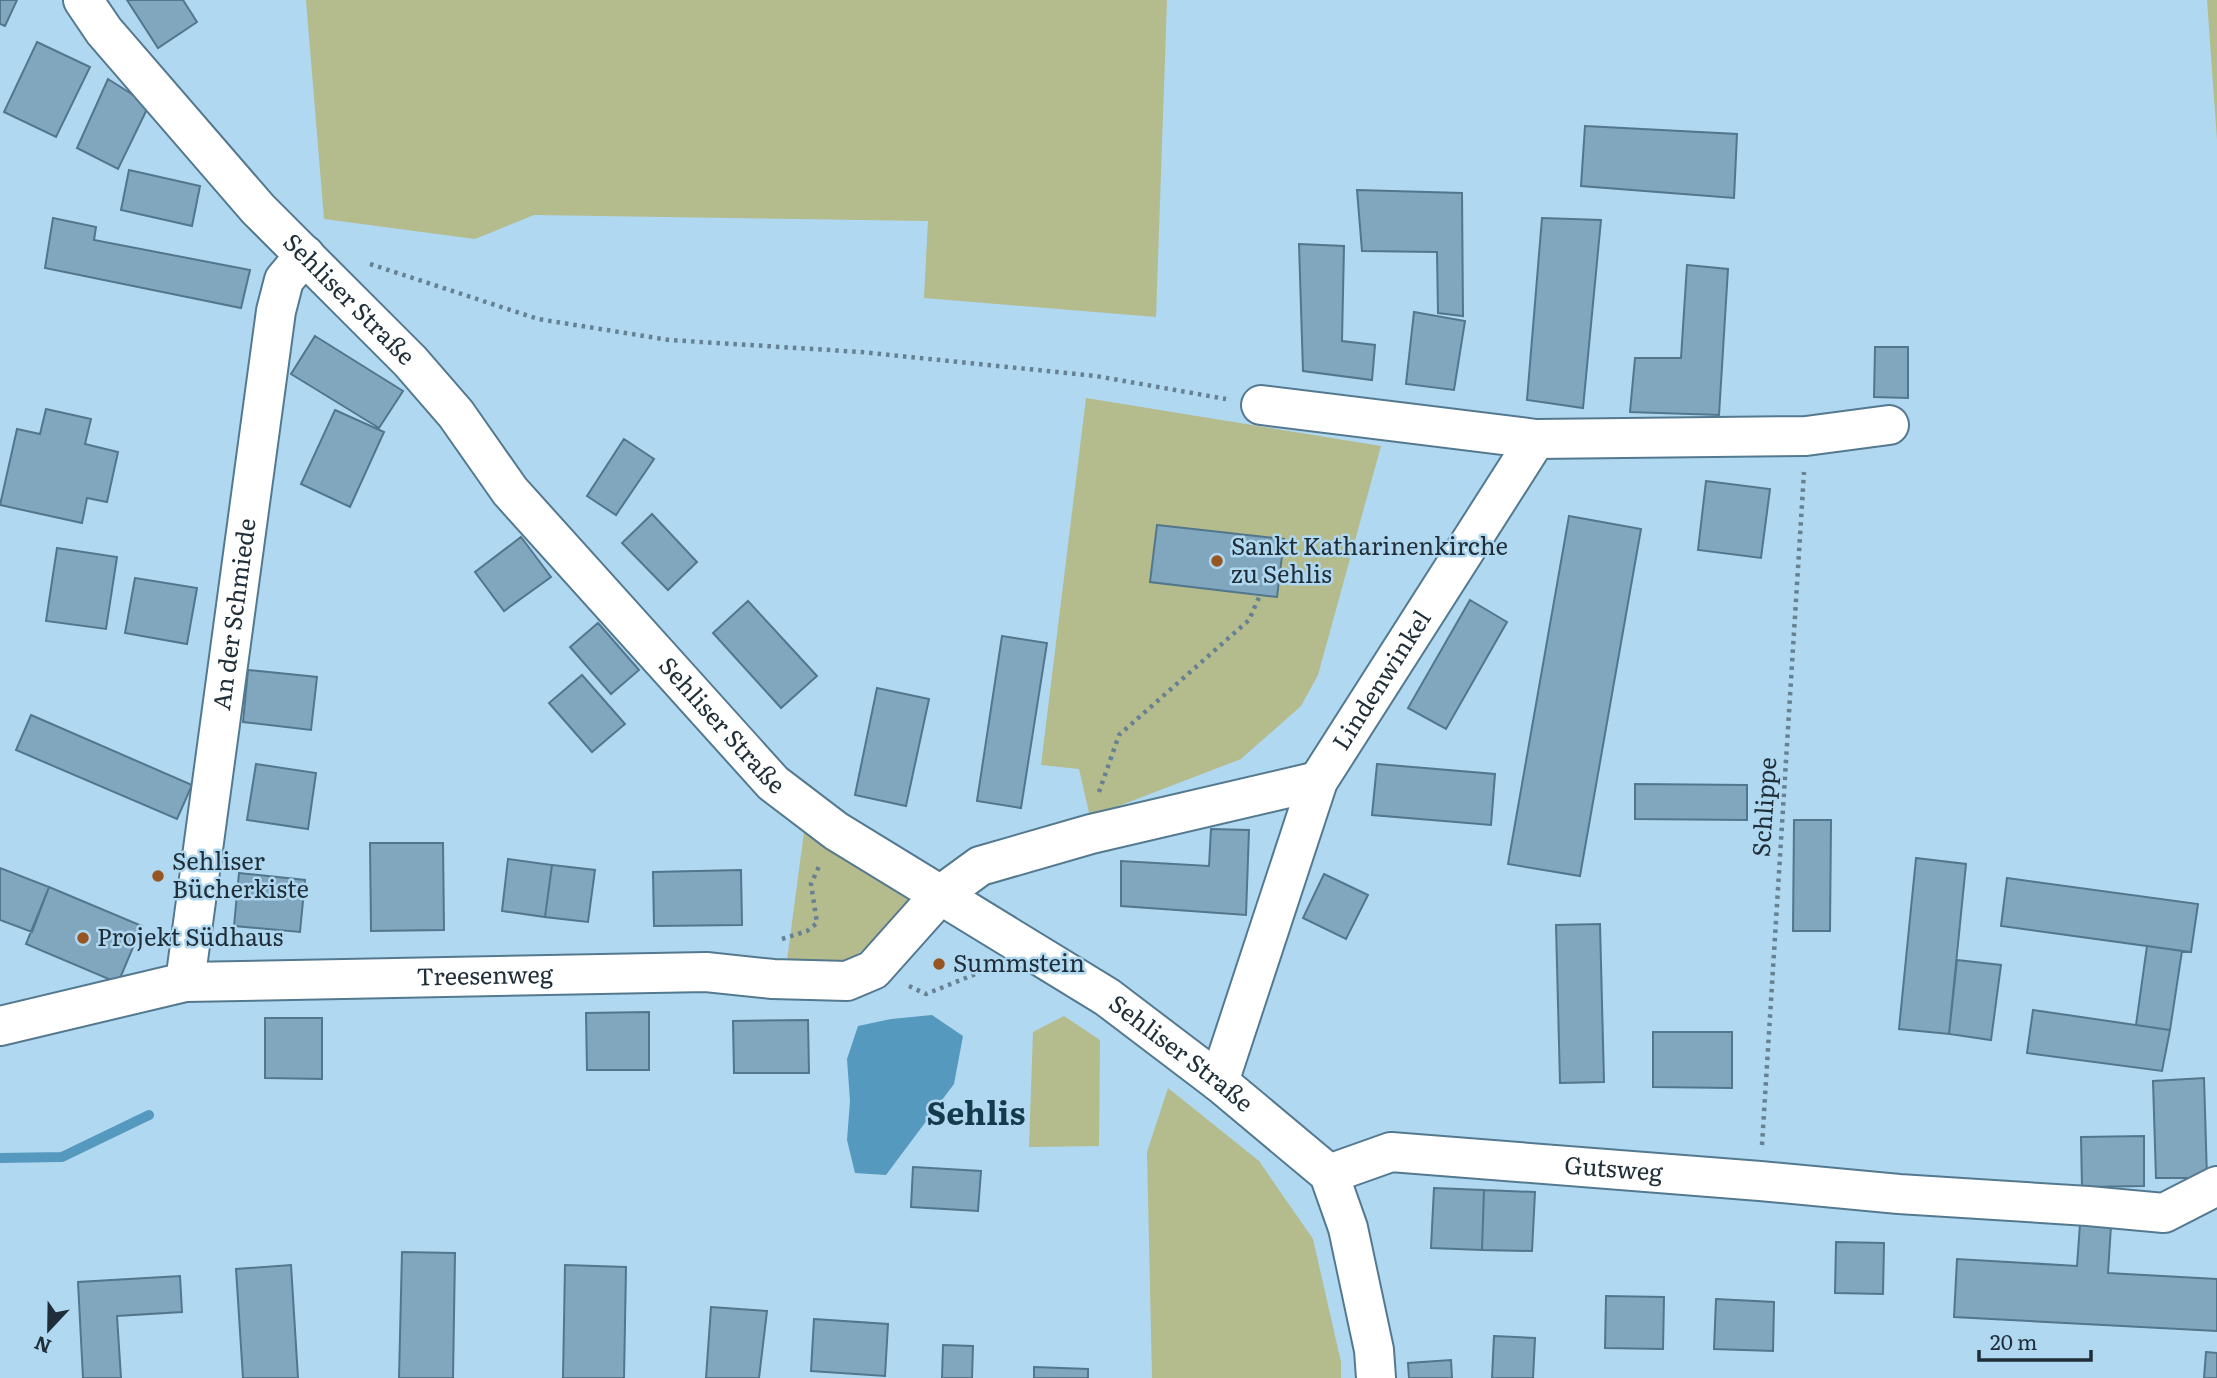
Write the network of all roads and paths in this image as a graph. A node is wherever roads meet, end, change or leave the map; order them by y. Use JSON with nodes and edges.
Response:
{"nodes":[{"id":1,"x":83,"y":0,"type":"edge"},
{"id":2,"x":305,"y":255,"type":"junction"},
{"id":3,"x":363,"y":262,"type":"dead end"},
{"id":4,"x":1261,"y":405,"type":"joint"},
{"id":5,"x":1889,"y":425,"type":"dead end"},
{"id":6,"x":1806,"y":436,"type":"junction"},
{"id":7,"x":1536,"y":439,"type":"junction"},
{"id":8,"x":1260,"y":595,"type":"dead end"},
{"id":9,"x":1318,"y":781,"type":"junction"},
{"id":10,"x":836,"y":831,"type":"junction"},
{"id":11,"x":1091,"y":834,"type":"junction"},
{"id":12,"x":939,"y":896,"type":"junction"},
{"id":13,"x":1031,"y":951,"type":"junction"},
{"id":14,"x":873,"y":970,"type":"junction"},
{"id":15,"x":773,"y":979,"type":"junction"},
{"id":16,"x":185,"y":982,"type":"junction"},
{"id":17,"x":0,"y":1026,"type":"edge"},
{"id":18,"x":1219,"y":1083,"type":"junction"},
{"id":19,"x":1329,"y":1174,"type":"junction"},
{"id":20,"x":1759,"y":1181,"type":"junction"},
{"id":21,"x":2217,"y":1186,"type":"edge"},
{"id":22,"x":1376,"y":1378,"type":"edge"}],
"edges":[{"from":1,"to":2,"type":"street","name":"Sehliser Straße"},
{"from":2,"to":10,"type":"street","name":"Sehliser Straße"},
{"from":2,"to":16,"type":"street","name":"An der Schmiede"},
{"from":3,"to":4,"type":"path"},
{"from":4,"to":7,"type":"street"},
{"from":5,"to":6,"type":"street"},
{"from":6,"to":7,"type":"street"},
{"from":6,"to":20,"type":"path","name":"Schlippe"},
{"from":7,"to":9,"type":"street","name":"Lindenwinkel"},
{"from":8,"to":11,"type":"path"},
{"from":9,"to":11,"type":"street"},
{"from":9,"to":18,"type":"street","name":"Lindenwinkel"},
{"from":10,"to":12,"type":"street","name":"Sehliser Straße"},
{"from":10,"to":15,"type":"path"},
{"from":11,"to":12,"type":"street"},
{"from":12,"to":13,"type":"street","name":"Sehliser Straße"},
{"from":12,"to":14,"type":"street"},
{"from":13,"to":14,"type":"path"},
{"from":13,"to":18,"type":"street","name":"Sehliser Straße"},
{"from":14,"to":15,"type":"street","name":"Treesenweg"},
{"from":15,"to":16,"type":"street","name":"Treesenweg"},
{"from":16,"to":17,"type":"street","name":"Treesenweg"},
{"from":18,"to":19,"type":"street","name":"Sehliser Straße"},
{"from":19,"to":20,"type":"street","name":"Gutsweg"},
{"from":19,"to":22,"type":"street"},
{"from":20,"to":21,"type":"street","name":"Gutsweg"}]}
